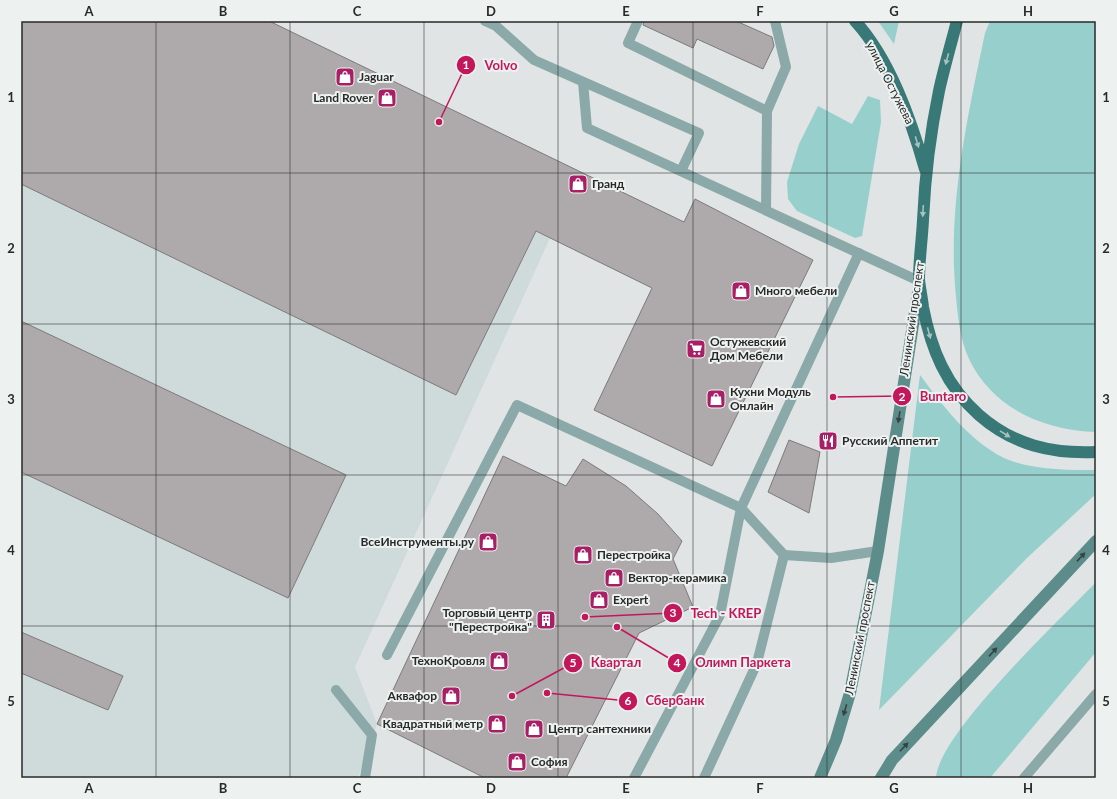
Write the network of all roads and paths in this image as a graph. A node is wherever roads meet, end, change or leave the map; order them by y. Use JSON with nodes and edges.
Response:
{"nodes":[{"id":1,"x":485,"y":21,"type":"edge"},
{"id":2,"x":638,"y":21,"type":"edge"},
{"id":3,"x":775,"y":21,"type":"edge"},
{"id":4,"x":855,"y":21,"type":"edge"},
{"id":5,"x":958,"y":21,"type":"edge"},
{"id":6,"x":583,"y":82,"type":"junction"},
{"id":7,"x":767,"y":112,"type":"junction"},
{"id":8,"x":681,"y":171,"type":"junction"},
{"id":9,"x":925,"y":172,"type":"junction"},
{"id":10,"x":766,"y":210,"type":"junction"},
{"id":11,"x":859,"y":253,"type":"junction"},
{"id":12,"x":919,"y":281,"type":"junction"},
{"id":13,"x":1096,"y":452,"type":"edge"},
{"id":14,"x":741,"y":508,"type":"junction"},
{"id":15,"x":1096,"y":541,"type":"edge"},
{"id":16,"x":878,"y":551,"type":"junction"},
{"id":17,"x":784,"y":555,"type":"junction"},
{"id":18,"x":387,"y":655,"type":"dead end"},
{"id":19,"x":336,"y":690,"type":"dead end"},
{"id":20,"x":1096,"y":694,"type":"edge"},
{"id":21,"x":365,"y":778,"type":"edge"},
{"id":22,"x":634,"y":778,"type":"edge"},
{"id":23,"x":704,"y":778,"type":"edge"},
{"id":24,"x":820,"y":778,"type":"edge"},
{"id":25,"x":881,"y":778,"type":"edge"},
{"id":26,"x":1024,"y":778,"type":"edge"}],
"edges":[{"from":1,"to":6,"type":"lane"},
{"from":2,"to":7,"type":"lane"},
{"from":3,"to":7,"type":"lane"},
{"from":4,"to":9,"type":"main road","name":"улица Остужева","one_way":true},
{"from":5,"to":9,"type":"main road","name":"Ленинский проспект","one_way":true},
{"from":6,"to":8,"type":"lane"},
{"from":6,"to":8,"type":"lane"},
{"from":7,"to":10,"type":"lane"},
{"from":8,"to":10,"type":"lane"},
{"from":9,"to":12,"type":"main road","name":"Ленинский проспект","one_way":true},
{"from":10,"to":11,"type":"lane"},
{"from":11,"to":12,"type":"lane"},
{"from":11,"to":14,"type":"lane"},
{"from":12,"to":13,"type":"main road","one_way":true},
{"from":12,"to":16,"type":"main road","name":"Ленинский проспект","one_way":true},
{"from":14,"to":17,"type":"lane"},
{"from":14,"to":18,"type":"lane"},
{"from":14,"to":22,"type":"lane"},
{"from":25,"to":15,"type":"main road","one_way":true},
{"from":16,"to":17,"type":"lane"},
{"from":16,"to":24,"type":"main road","name":"Ленинский проспект","one_way":true},
{"from":17,"to":23,"type":"lane"},
{"from":19,"to":21,"type":"lane"},
{"from":20,"to":26,"type":"lane"}]}
